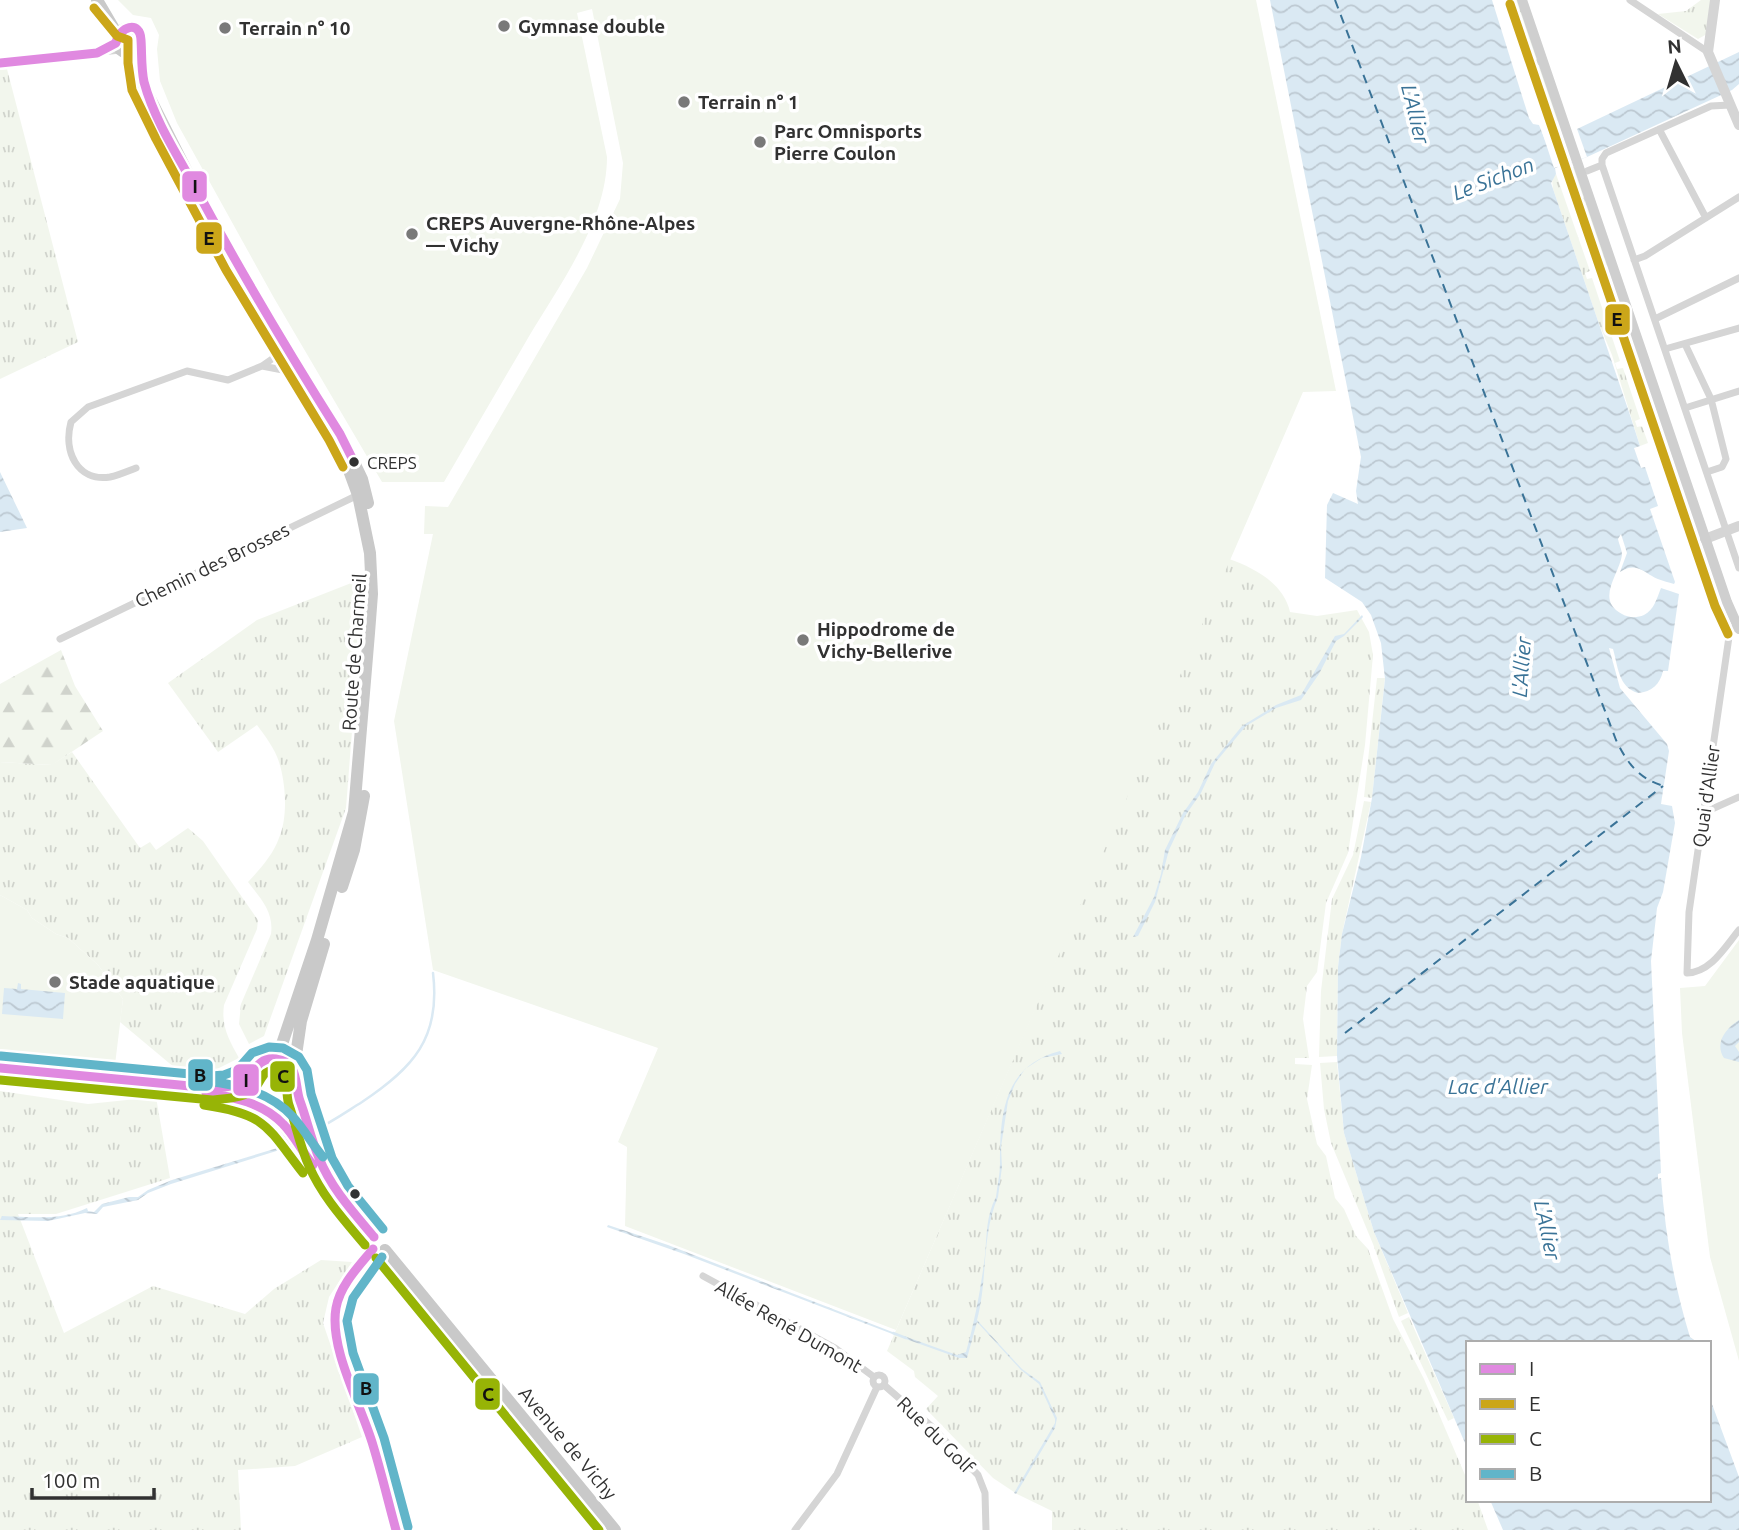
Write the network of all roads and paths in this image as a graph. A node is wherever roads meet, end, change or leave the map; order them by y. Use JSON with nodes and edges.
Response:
{"nodes":[{"id":1,"x":97,"y":0,"type":"edge"},
{"id":2,"x":103,"y":0,"type":"edge"},
{"id":3,"x":1522,"y":0,"type":"edge"},
{"id":4,"x":1529,"y":0,"type":"edge"},
{"id":5,"x":1630,"y":0,"type":"edge"},
{"id":6,"x":1715,"y":0,"type":"edge"},
{"id":7,"x":124,"y":42,"type":"junction"},
{"id":8,"x":1709,"y":56,"type":"junction"},
{"id":9,"x":0,"y":64,"type":"edge"},
{"id":10,"x":1730,"y":105,"type":"junction"},
{"id":11,"x":1567,"y":121,"type":"junction"},
{"id":12,"x":1739,"y":125,"type":"edge"},
{"id":13,"x":1659,"y":129,"type":"junction"},
{"id":14,"x":1583,"y":164,"type":"junction"},
{"id":15,"x":1602,"y":165,"type":"junction"},
{"id":16,"x":1739,"y":197,"type":"edge"},
{"id":17,"x":1706,"y":218,"type":"junction"},
{"id":18,"x":1634,"y":260,"type":"junction"},
{"id":19,"x":1739,"y":278,"type":"edge"},
{"id":20,"x":1655,"y":319,"type":"junction"},
{"id":21,"x":1739,"y":328,"type":"edge"},
{"id":22,"x":1685,"y":344,"type":"junction"},
{"id":23,"x":1665,"y":349,"type":"junction"},
{"id":24,"x":287,"y":356,"type":"junction"},
{"id":25,"x":262,"y":366,"type":"junction"},
{"id":26,"x":1739,"y":391,"type":"edge"},
{"id":27,"x":1711,"y":399,"type":"junction"},
{"id":28,"x":1685,"y":408,"type":"junction"},
{"id":29,"x":136,"y":468,"type":"dead end"},
{"id":30,"x":1707,"y":472,"type":"junction"},
{"id":31,"x":362,"y":493,"type":"junction"},
{"id":32,"x":1739,"y":526,"type":"edge"},
{"id":33,"x":1727,"y":531,"type":"junction"},
{"id":34,"x":1709,"y":538,"type":"junction"},
{"id":35,"x":1739,"y":568,"type":"edge"},
{"id":36,"x":1737,"y":625,"type":"edge"},
{"id":37,"x":60,"y":639,"type":"dead end"},
{"id":38,"x":1739,"y":797,"type":"edge"},
{"id":39,"x":1703,"y":813,"type":"junction"},
{"id":40,"x":1739,"y":930,"type":"edge"},
{"id":41,"x":269,"y":1058,"type":"junction"},
{"id":42,"x":0,"y":1068,"type":"edge"},
{"id":43,"x":293,"y":1069,"type":"junction"},
{"id":44,"x":0,"y":1076,"type":"edge"},
{"id":45,"x":246,"y":1080,"type":"junction"},
{"id":46,"x":298,"y":1089,"type":"junction"},
{"id":47,"x":255,"y":1105,"type":"junction"},
{"id":48,"x":267,"y":1111,"type":"junction"},
{"id":49,"x":336,"y":1191,"type":"junction"},
{"id":50,"x":377,"y":1246,"type":"junction"},
{"id":51,"x":704,"y":1276,"type":"dead end"},
{"id":52,"x":881,"y":1386,"type":"junction"},
{"id":53,"x":396,"y":1530,"type":"edge"},
{"id":54,"x":615,"y":1530,"type":"edge"},
{"id":55,"x":795,"y":1530,"type":"edge"},
{"id":56,"x":986,"y":1530,"type":"edge"}],
"edges":[{"from":1,"to":7,"type":"main road","name":"Route de Charmeil"},
{"from":2,"to":7,"type":"main road"},
{"from":3,"to":11,"type":"main road"},
{"from":4,"to":11,"type":"main road"},
{"from":5,"to":8,"type":"street"},
{"from":6,"to":8,"type":"street"},
{"from":7,"to":9,"type":"street"},
{"from":7,"to":24,"type":"main road","name":"Route de Charmeil"},
{"from":8,"to":10,"type":"street"},
{"from":10,"to":12,"type":"street"},
{"from":10,"to":13,"type":"street"},
{"from":11,"to":14,"type":"main road"},
{"from":13,"to":15,"type":"street"},
{"from":13,"to":17,"type":"street"},
{"from":14,"to":15,"type":"street"},
{"from":14,"to":34,"type":"main road"},
{"from":15,"to":18,"type":"street"},
{"from":16,"to":17,"type":"street"},
{"from":17,"to":18,"type":"street"},
{"from":18,"to":20,"type":"street"},
{"from":19,"to":20,"type":"street"},
{"from":20,"to":23,"type":"street"},
{"from":21,"to":22,"type":"street"},
{"from":22,"to":23,"type":"street"},
{"from":22,"to":27,"type":"street"},
{"from":23,"to":28,"type":"street"},
{"from":24,"to":25,"type":"street"},
{"from":24,"to":25,"type":"street"},
{"from":24,"to":31,"type":"main road","name":"Route de Charmeil"},
{"from":24,"to":31,"type":"main road","name":"Route de Charmeil"},
{"from":25,"to":29,"type":"street"},
{"from":26,"to":27,"type":"street"},
{"from":27,"to":28,"type":"street"},
{"from":27,"to":30,"type":"street"},
{"from":28,"to":30,"type":"street"},
{"from":30,"to":33,"type":"street"},
{"from":31,"to":37,"type":"street","name":"Chemin des Brosses"},
{"from":31,"to":41,"type":"main road","name":"Route de Charmeil"},
{"from":31,"to":43,"type":"main road","name":"Route de Charmeil"},
{"from":32,"to":33,"type":"street"},
{"from":33,"to":34,"type":"street"},
{"from":33,"to":35,"type":"street"},
{"from":34,"to":36,"type":"main road"},
{"from":36,"to":39,"type":"street","name":"Quai d'Allier"},
{"from":38,"to":39,"type":"street"},
{"from":39,"to":40,"type":"street","name":"Quai d'Allier"},
{"from":41,"to":43,"type":"main road"},
{"from":41,"to":45,"type":"main road"},
{"from":42,"to":45,"type":"main road"},
{"from":43,"to":46,"type":"main road"},
{"from":44,"to":47,"type":"main road"},
{"from":45,"to":47,"type":"main road"},
{"from":46,"to":48,"type":"main road"},
{"from":46,"to":49,"type":"main road","name":"Avenue de Vichy"},
{"from":47,"to":48,"type":"main road"},
{"from":48,"to":49,"type":"main road","name":"Avenue de Vichy"},
{"from":49,"to":50,"type":"main road","name":"Avenue de Vichy"},
{"from":50,"to":53,"type":"street"},
{"from":50,"to":54,"type":"main road","name":"Avenue de Vichy"},
{"from":51,"to":52,"type":"street","name":"Allée René Dumont"},
{"from":52,"to":55,"type":"street"},
{"from":52,"to":56,"type":"street","name":"Rue du Golf"}]}
